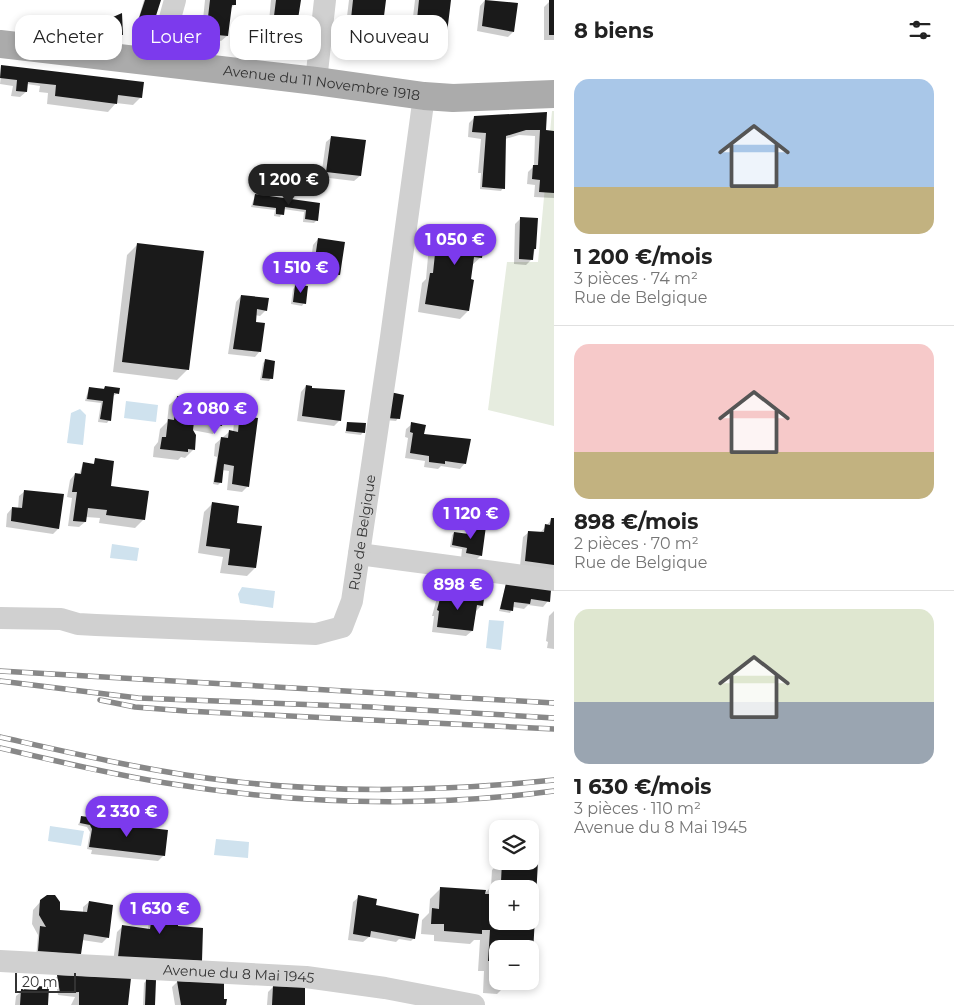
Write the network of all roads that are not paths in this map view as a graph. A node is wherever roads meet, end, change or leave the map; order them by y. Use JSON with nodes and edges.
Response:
{"nodes":[{"id":1,"x":175,"y":0,"type":"edge"},
{"id":2,"x":325,"y":0,"type":"edge"},
{"id":3,"x":0,"y":44,"type":"edge"},
{"id":4,"x":158,"y":62,"type":"junction"},
{"id":5,"x":316,"y":81,"type":"junction"},
{"id":6,"x":554,"y":94,"type":"edge"},
{"id":7,"x":424,"y":96,"type":"junction"},
{"id":8,"x":359,"y":554,"type":"junction"},
{"id":9,"x":554,"y":580,"type":"edge"},
{"id":10,"x":0,"y":618,"type":"edge"},
{"id":11,"x":0,"y":961,"type":"edge"},
{"id":12,"x":474,"y":1005,"type":"edge"}],
"edges":[{"from":1,"to":4,"type":"street"},
{"from":2,"to":5,"type":"street"},
{"from":3,"to":4,"type":"main road","name":"Avenue du 11 Novembre 1918"},
{"from":4,"to":5,"type":"main road","name":"Avenue du 11 Novembre 1918"},
{"from":5,"to":7,"type":"main road","name":"Avenue du 11 Novembre 1918"},
{"from":6,"to":7,"type":"main road","name":"Avenue du 11 Novembre 1918"},
{"from":7,"to":8,"type":"street","name":"Rue de Belgique"},
{"from":8,"to":9,"type":"street"},
{"from":8,"to":10,"type":"street","name":"Rue de Belgique"},
{"from":11,"to":12,"type":"street","name":"Avenue du 8 Mai 1945"}]}
